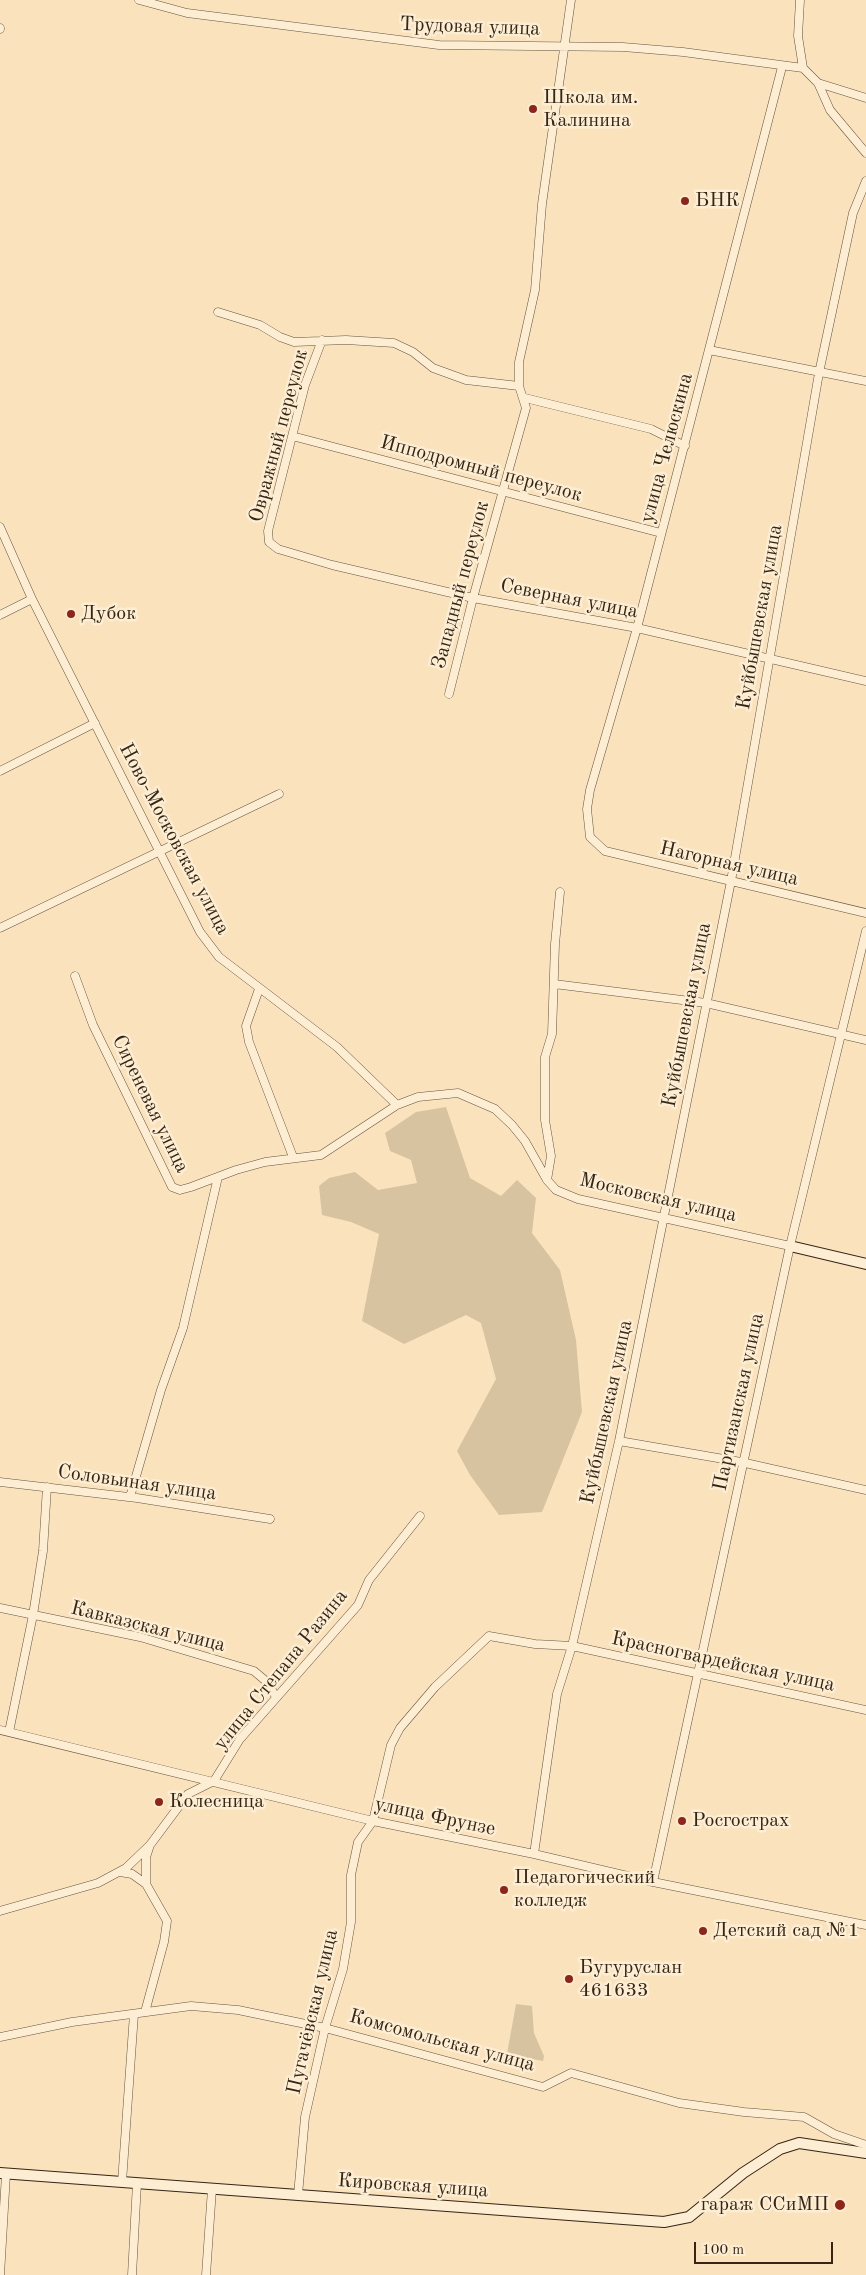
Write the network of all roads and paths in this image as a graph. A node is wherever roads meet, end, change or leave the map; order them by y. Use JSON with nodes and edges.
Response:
{"nodes":[{"id":1,"x":138,"y":0,"type":"edge"},
{"id":2,"x":571,"y":0,"type":"edge"},
{"id":3,"x":800,"y":0,"type":"edge"},
{"id":4,"x":564,"y":46,"type":"junction"},
{"id":5,"x":782,"y":67,"type":"junction"},
{"id":6,"x":802,"y":68,"type":"junction"},
{"id":7,"x":818,"y":83,"type":"junction"},
{"id":8,"x":866,"y":98,"type":"edge"},
{"id":9,"x":866,"y":153,"type":"edge"},
{"id":10,"x":866,"y":181,"type":"edge"},
{"id":11,"x":218,"y":312,"type":"dead end"},
{"id":12,"x":322,"y":340,"type":"junction"},
{"id":13,"x":709,"y":350,"type":"junction"},
{"id":14,"x":819,"y":373,"type":"junction"},
{"id":15,"x":866,"y":381,"type":"edge"},
{"id":16,"x":519,"y":386,"type":"junction"},
{"id":17,"x":525,"y":398,"type":"junction"},
{"id":18,"x":292,"y":436,"type":"junction"},
{"id":19,"x":685,"y":446,"type":"junction"},
{"id":20,"x":502,"y":491,"type":"junction"},
{"id":21,"x":0,"y":527,"type":"edge"},
{"id":22,"x":661,"y":533,"type":"junction"},
{"id":23,"x":269,"y":542,"type":"joint"},
{"id":24,"x":473,"y":598,"type":"junction"},
{"id":25,"x":32,"y":599,"type":"junction"},
{"id":26,"x":0,"y":616,"type":"edge"},
{"id":27,"x":637,"y":628,"type":"junction"},
{"id":28,"x":770,"y":658,"type":"junction"},
{"id":29,"x":866,"y":681,"type":"edge"},
{"id":30,"x":449,"y":694,"type":"dead end"},
{"id":31,"x":95,"y":723,"type":"junction"},
{"id":32,"x":0,"y":771,"type":"edge"},
{"id":33,"x":279,"y":794,"type":"dead end"},
{"id":34,"x":590,"y":836,"type":"joint"},
{"id":35,"x":159,"y":852,"type":"junction"},
{"id":36,"x":731,"y":881,"type":"junction"},
{"id":37,"x":560,"y":892,"type":"dead end"},
{"id":38,"x":866,"y":913,"type":"edge"},
{"id":39,"x":0,"y":928,"type":"edge"},
{"id":40,"x":866,"y":931,"type":"edge"},
{"id":41,"x":75,"y":976,"type":"dead end"},
{"id":42,"x":554,"y":984,"type":"junction"},
{"id":43,"x":259,"y":989,"type":"junction"},
{"id":44,"x":706,"y":1003,"type":"junction"},
{"id":45,"x":842,"y":1034,"type":"junction"},
{"id":46,"x":866,"y":1040,"type":"edge"},
{"id":47,"x":397,"y":1105,"type":"junction"},
{"id":48,"x":321,"y":1155,"type":"joint"},
{"id":49,"x":293,"y":1157,"type":"junction"},
{"id":50,"x":218,"y":1177,"type":"junction"},
{"id":51,"x":547,"y":1180,"type":"junction"},
{"id":52,"x":664,"y":1217,"type":"junction"},
{"id":53,"x":790,"y":1246,"type":"junction"},
{"id":54,"x":866,"y":1264,"type":"edge"},
{"id":55,"x":619,"y":1441,"type":"junction"},
{"id":56,"x":741,"y":1462,"type":"junction"},
{"id":57,"x":0,"y":1482,"type":"edge"},
{"id":58,"x":47,"y":1487,"type":"junction"},
{"id":59,"x":866,"y":1490,"type":"edge"},
{"id":60,"x":130,"y":1497,"type":"junction"},
{"id":61,"x":420,"y":1516,"type":"dead end"},
{"id":62,"x":270,"y":1519,"type":"dead end"},
{"id":63,"x":0,"y":1608,"type":"edge"},
{"id":64,"x":33,"y":1615,"type":"junction"},
{"id":65,"x":572,"y":1646,"type":"junction"},
{"id":66,"x":698,"y":1674,"type":"junction"},
{"id":67,"x":276,"y":1697,"type":"junction"},
{"id":68,"x":866,"y":1710,"type":"edge"},
{"id":69,"x":0,"y":1730,"type":"edge"},
{"id":70,"x":9,"y":1732,"type":"junction"},
{"id":71,"x":214,"y":1781,"type":"junction"},
{"id":72,"x":373,"y":1822,"type":"junction"},
{"id":73,"x":150,"y":1845,"type":"junction"},
{"id":74,"x":534,"y":1854,"type":"junction"},
{"id":75,"x":120,"y":1872,"type":"junction"},
{"id":76,"x":653,"y":1882,"type":"junction"},
{"id":77,"x":146,"y":1884,"type":"junction"},
{"id":78,"x":0,"y":1911,"type":"edge"},
{"id":79,"x":866,"y":1925,"type":"edge"},
{"id":80,"x":145,"y":2012,"type":"junction"},
{"id":81,"x":134,"y":2014,"type":"junction"},
{"id":82,"x":326,"y":2028,"type":"junction"},
{"id":83,"x":0,"y":2037,"type":"edge"},
{"id":84,"x":866,"y":2145,"type":"edge"},
{"id":85,"x":866,"y":2153,"type":"edge"},
{"id":86,"x":3,"y":2173,"type":"edge"},
{"id":87,"x":122,"y":2182,"type":"junction"},
{"id":88,"x":137,"y":2183,"type":"junction"},
{"id":89,"x":212,"y":2189,"type":"junction"},
{"id":90,"x":298,"y":2195,"type":"junction"},
{"id":91,"x":0,"y":2275,"type":"edge"},
{"id":92,"x":132,"y":2275,"type":"edge"},
{"id":93,"x":206,"y":2275,"type":"edge"}],
"edges":[{"from":1,"to":4,"type":"street","name":"Трудовая улица"},
{"from":2,"to":4,"type":"street"},
{"from":3,"to":6,"type":"street"},
{"from":4,"to":5,"type":"street","name":"Трудовая улица"},
{"from":4,"to":16,"type":"street"},
{"from":5,"to":6,"type":"street","name":"Трудовая улица"},
{"from":5,"to":13,"type":"street","name":"улица Челюскина"},
{"from":6,"to":7,"type":"street"},
{"from":7,"to":8,"type":"street"},
{"from":7,"to":9,"type":"street"},
{"from":10,"to":14,"type":"street","name":"Куйбышевская улица"},
{"from":11,"to":12,"type":"street"},
{"from":12,"to":16,"type":"street"},
{"from":12,"to":18,"type":"street","name":"Овражный переулок"},
{"from":13,"to":14,"type":"street"},
{"from":13,"to":19,"type":"street","name":"улица Челюскина"},
{"from":14,"to":15,"type":"street"},
{"from":14,"to":28,"type":"street","name":"Куйбышевская улица"},
{"from":16,"to":17,"type":"street"},
{"from":17,"to":19,"type":"street"},
{"from":17,"to":20,"type":"street","name":"Западный переулок"},
{"from":18,"to":20,"type":"street","name":"Ипподромный переулок"},
{"from":18,"to":23,"type":"street","name":"Овражный переулок"},
{"from":19,"to":22,"type":"street","name":"улица Челюскина"},
{"from":20,"to":22,"type":"street","name":"Ипподромный переулок"},
{"from":20,"to":24,"type":"street","name":"Западный переулок"},
{"from":21,"to":25,"type":"street","name":"Ново-Московская улица"},
{"from":22,"to":27,"type":"street","name":"улица Челюскина"},
{"from":23,"to":24,"type":"street","name":"Северная улица"},
{"from":24,"to":27,"type":"street","name":"Северная улица"},
{"from":24,"to":30,"type":"street","name":"Западный переулок"},
{"from":25,"to":26,"type":"street"},
{"from":25,"to":31,"type":"street","name":"Ново-Московская улица"},
{"from":27,"to":28,"type":"street","name":"Северная улица"},
{"from":27,"to":34,"type":"street","name":"улица Челюскина"},
{"from":28,"to":29,"type":"street","name":"Северная улица"},
{"from":28,"to":36,"type":"street","name":"Куйбышевская улица"},
{"from":31,"to":32,"type":"street"},
{"from":31,"to":35,"type":"street","name":"Ново-Московская улица"},
{"from":33,"to":35,"type":"street"},
{"from":34,"to":36,"type":"street","name":"Нагорная улица"},
{"from":35,"to":39,"type":"street"},
{"from":35,"to":43,"type":"street","name":"Ново-Московская улица"},
{"from":36,"to":38,"type":"street","name":"Нагорная улица"},
{"from":36,"to":44,"type":"street","name":"Куйбышевская улица"},
{"from":37,"to":42,"type":"street"},
{"from":40,"to":45,"type":"street","name":"Партизанская улица"},
{"from":41,"to":50,"type":"street","name":"Сиреневая улица"},
{"from":42,"to":44,"type":"street"},
{"from":42,"to":51,"type":"street"},
{"from":43,"to":47,"type":"street","name":"Ново-Московская улица"},
{"from":43,"to":49,"type":"street"},
{"from":44,"to":45,"type":"street"},
{"from":44,"to":52,"type":"street","name":"Куйбышевская улица"},
{"from":45,"to":46,"type":"street"},
{"from":45,"to":53,"type":"street","name":"Партизанская улица"},
{"from":47,"to":48,"type":"street","name":"Московская улица"},
{"from":47,"to":51,"type":"street","name":"Московская улица"},
{"from":48,"to":49,"type":"street","name":"Сиреневая улица"},
{"from":49,"to":50,"type":"street","name":"Сиреневая улица"},
{"from":50,"to":60,"type":"street"},
{"from":51,"to":52,"type":"street","name":"Московская улица"},
{"from":52,"to":53,"type":"street","name":"Московская улица"},
{"from":52,"to":55,"type":"street","name":"Куйбышевская улица"},
{"from":53,"to":54,"type":"main road","name":"Московская улица"},
{"from":53,"to":56,"type":"street","name":"Партизанская улица"},
{"from":55,"to":56,"type":"street"},
{"from":55,"to":65,"type":"street","name":"Куйбышевская улица"},
{"from":56,"to":59,"type":"street"},
{"from":56,"to":66,"type":"street","name":"Партизанская улица"},
{"from":57,"to":58,"type":"street","name":"Соловьиная улица"},
{"from":58,"to":60,"type":"street","name":"Соловьиная улица"},
{"from":58,"to":64,"type":"street"},
{"from":60,"to":62,"type":"street","name":"Соловьиная улица"},
{"from":61,"to":67,"type":"street","name":"улица Степана Разина"},
{"from":63,"to":64,"type":"street","name":"Кавказская улица"},
{"from":64,"to":67,"type":"street","name":"Кавказская улица"},
{"from":64,"to":70,"type":"street"},
{"from":65,"to":66,"type":"street","name":"Красногвардейская улица"},
{"from":65,"to":72,"type":"street","name":"Пугачёвская улица"},
{"from":65,"to":74,"type":"street","name":"Куйбышевская улица"},
{"from":66,"to":68,"type":"street","name":"Красногвардейская улица"},
{"from":66,"to":76,"type":"street","name":"Партизанская улица"},
{"from":67,"to":71,"type":"street","name":"улица Степана Разина"},
{"from":69,"to":70,"type":"street","name":"улица Фрунзе"},
{"from":70,"to":71,"type":"street","name":"улица Фрунзе"},
{"from":71,"to":72,"type":"street","name":"улица Фрунзе"},
{"from":71,"to":73,"type":"street","name":"улица Степана Разина"},
{"from":72,"to":74,"type":"street","name":"улица Фрунзе"},
{"from":72,"to":82,"type":"street","name":"Пугачёвская улица"},
{"from":73,"to":75,"type":"street","name":"улица Степана Разина"},
{"from":73,"to":77,"type":"street"},
{"from":74,"to":76,"type":"street","name":"улица Фрунзе"},
{"from":75,"to":77,"type":"street"},
{"from":75,"to":78,"type":"street","name":"улица Степана Разина"},
{"from":76,"to":79,"type":"street","name":"улица Фрунзе"},
{"from":77,"to":80,"type":"street"},
{"from":80,"to":81,"type":"street","name":"Комсомольская улица"},
{"from":80,"to":82,"type":"street","name":"Комсомольская улица"},
{"from":81,"to":83,"type":"street","name":"Комсомольская улица"},
{"from":81,"to":87,"type":"street"},
{"from":82,"to":84,"type":"street","name":"Комсомольская улица"},
{"from":82,"to":90,"type":"street","name":"Пугачёвская улица"},
{"from":85,"to":90,"type":"main road","name":"Кировская улица"},
{"from":86,"to":87,"type":"main road","name":"Кировская улица"},
{"from":86,"to":91,"type":"street"},
{"from":87,"to":88,"type":"main road","name":"Кировская улица"},
{"from":88,"to":89,"type":"main road","name":"Кировская улица"},
{"from":88,"to":92,"type":"street"},
{"from":89,"to":90,"type":"main road","name":"Кировская улица"},
{"from":89,"to":93,"type":"street"}]}
